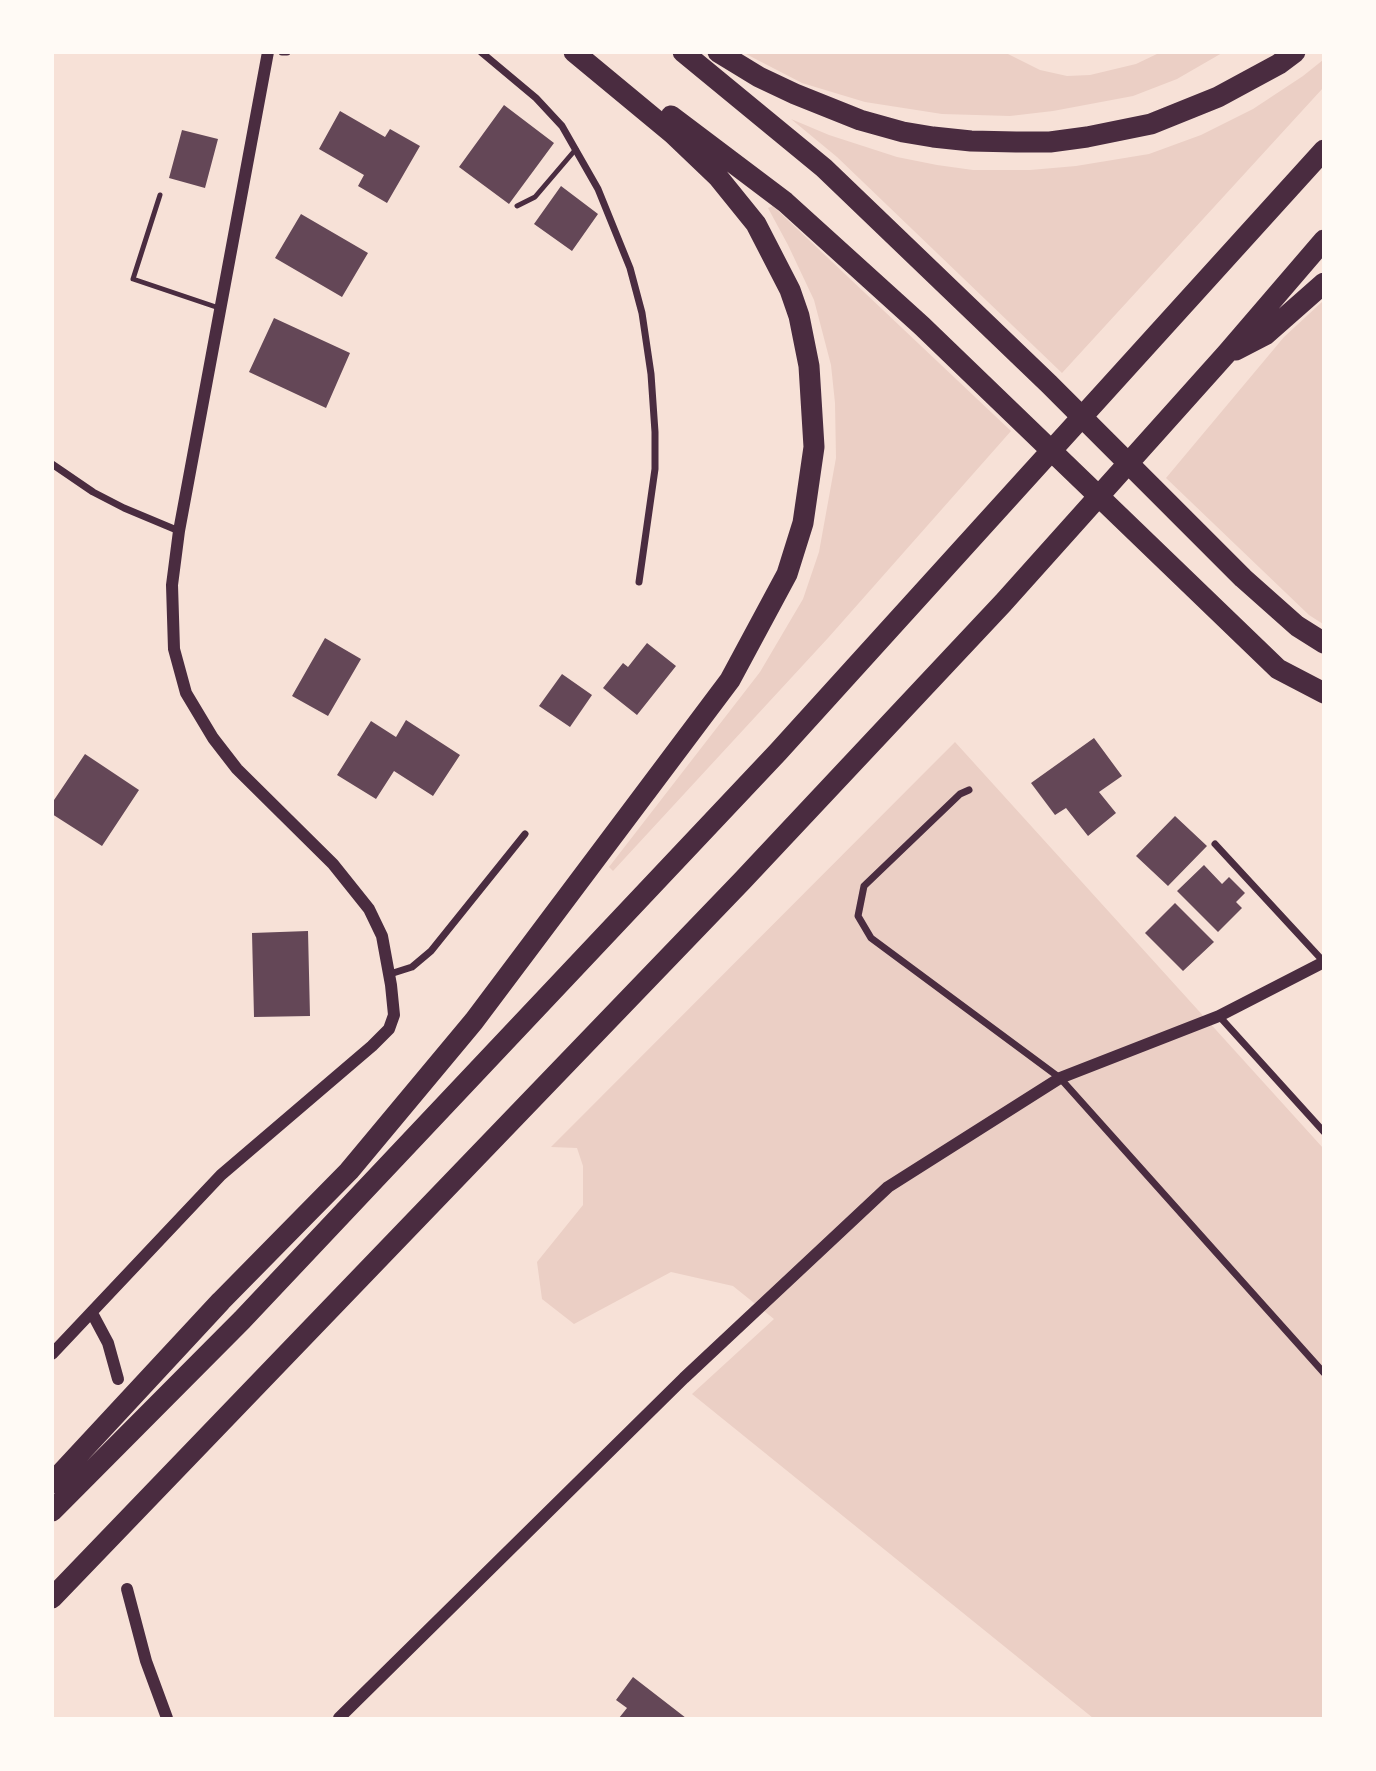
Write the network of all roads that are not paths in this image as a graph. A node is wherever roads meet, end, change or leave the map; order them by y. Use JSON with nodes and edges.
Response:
{"nodes":[{"id":1,"x":268,"y":52,"type":"edge"},
{"id":2,"x":481,"y":52,"type":"edge"},
{"id":3,"x":576,"y":52,"type":"edge"},
{"id":4,"x":683,"y":52,"type":"edge"},
{"id":5,"x":718,"y":52,"type":"edge"},
{"id":6,"x":1295,"y":52,"type":"edge"},
{"id":7,"x":576,"y":149,"type":"junction"},
{"id":8,"x":1324,"y":150,"type":"edge"},
{"id":9,"x":160,"y":195,"type":"dead end"},
{"id":10,"x":517,"y":206,"type":"dead end"},
{"id":11,"x":1324,"y":240,"type":"edge"},
{"id":12,"x":1324,"y":284,"type":"edge"},
{"id":13,"x":220,"y":309,"type":"junction"},
{"id":14,"x":1227,"y":353,"type":"junction"},
{"id":15,"x":52,"y":464,"type":"edge"},
{"id":16,"x":179,"y":531,"type":"junction"},
{"id":17,"x":639,"y":582,"type":"dead end"},
{"id":18,"x":1324,"y":643,"type":"edge"},
{"id":19,"x":1324,"y":692,"type":"edge"},
{"id":20,"x":969,"y":790,"type":"dead end"},
{"id":21,"x":525,"y":834,"type":"dead end"},
{"id":22,"x":1215,"y":844,"type":"dead end"},
{"id":23,"x":1324,"y":962,"type":"edge"},
{"id":24,"x":390,"y":974,"type":"junction"},
{"id":25,"x":1219,"y":1016,"type":"junction"},
{"id":26,"x":1060,"y":1078,"type":"junction"},
{"id":27,"x":1324,"y":1132,"type":"edge"},
{"id":28,"x":92,"y":1313,"type":"junction"},
{"id":29,"x":52,"y":1354,"type":"edge"},
{"id":30,"x":1324,"y":1373,"type":"edge"},
{"id":31,"x":118,"y":1379,"type":"dead end"},
{"id":32,"x":52,"y":1483,"type":"edge"},
{"id":33,"x":52,"y":1511,"type":"edge"},
{"id":34,"x":127,"y":1589,"type":"dead end"},
{"id":35,"x":52,"y":1598,"type":"edge"},
{"id":36,"x":167,"y":1718,"type":"edge"},
{"id":37,"x":339,"y":1718,"type":"edge"}],
"edges":[{"from":1,"to":13,"type":"street"},
{"from":2,"to":7,"type":"street"},
{"from":3,"to":19,"type":"highway"},
{"from":3,"to":32,"type":"highway"},
{"from":4,"to":18,"type":"highway"},
{"from":5,"to":6,"type":"highway"},
{"from":7,"to":10,"type":"lane"},
{"from":7,"to":17,"type":"street"},
{"from":8,"to":33,"type":"highway"},
{"from":9,"to":13,"type":"lane"},
{"from":11,"to":14,"type":"highway"},
{"from":12,"to":14,"type":"highway"},
{"from":13,"to":16,"type":"street"},
{"from":14,"to":35,"type":"highway"},
{"from":15,"to":16,"type":"street"},
{"from":16,"to":24,"type":"street"},
{"from":20,"to":26,"type":"street"},
{"from":21,"to":24,"type":"street"},
{"from":22,"to":23,"type":"street"},
{"from":23,"to":25,"type":"street"},
{"from":24,"to":28,"type":"street"},
{"from":25,"to":26,"type":"street"},
{"from":25,"to":27,"type":"street"},
{"from":26,"to":30,"type":"street"},
{"from":26,"to":37,"type":"street"},
{"from":28,"to":29,"type":"street"},
{"from":28,"to":31,"type":"street"},
{"from":34,"to":36,"type":"street"}]}
